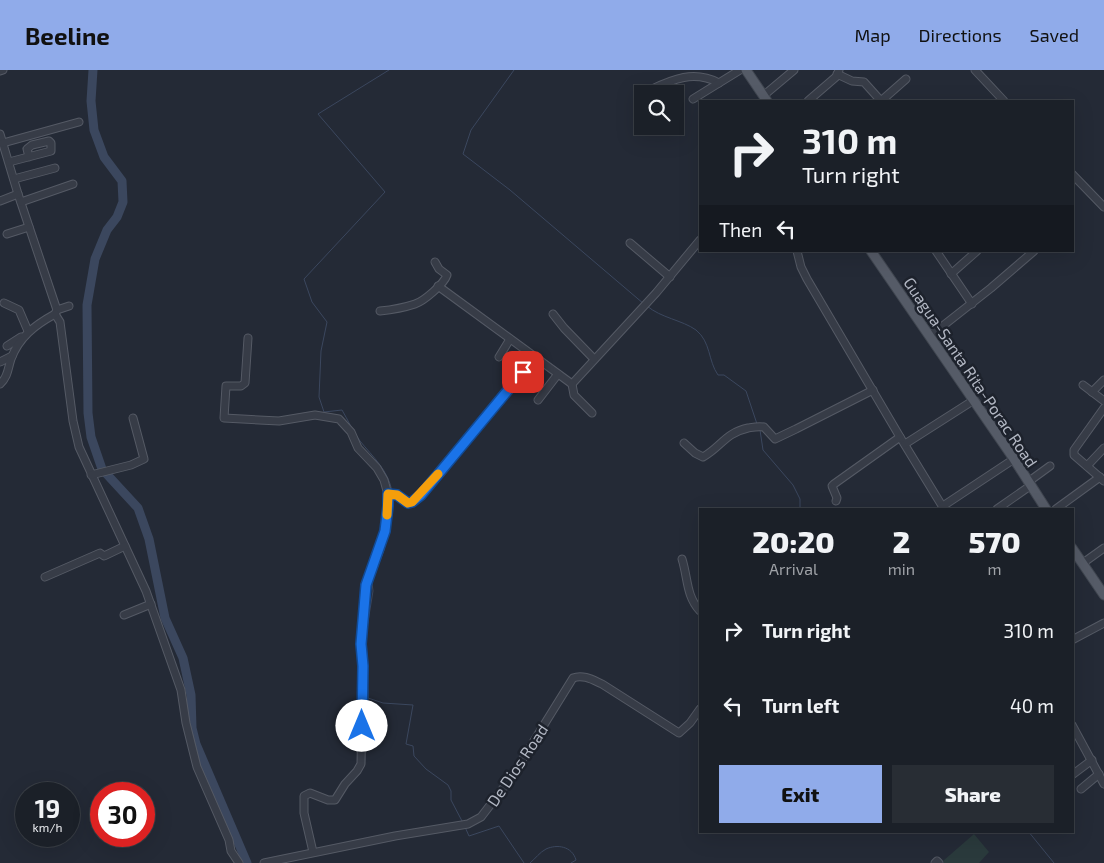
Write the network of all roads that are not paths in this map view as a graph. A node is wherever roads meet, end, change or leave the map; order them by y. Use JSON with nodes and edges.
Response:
{"nodes":[{"id":1,"x":740,"y":70,"type":"edge"},
{"id":2,"x":746,"y":70,"type":"edge"},
{"id":3,"x":794,"y":70,"type":"edge"},
{"id":4,"x":975,"y":70,"type":"edge"},
{"id":5,"x":838,"y":72,"type":"edge"},
{"id":6,"x":681,"y":73,"type":"edge"},
{"id":7,"x":906,"y":79,"type":"dead end"},
{"id":8,"x":719,"y":83,"type":"junction"},
{"id":9,"x":659,"y":85,"type":"edge"},
{"id":10,"x":765,"y":98,"type":"edge"},
{"id":11,"x":693,"y":99,"type":"dead end"},
{"id":12,"x":809,"y":100,"type":"edge"},
{"id":13,"x":880,"y":100,"type":"edge"},
{"id":14,"x":882,"y":100,"type":"edge"},
{"id":15,"x":1003,"y":100,"type":"edge"},
{"id":16,"x":79,"y":122,"type":"dead end"},
{"id":17,"x":0,"y":134,"type":"edge"},
{"id":18,"x":3,"y":143,"type":"junction"},
{"id":19,"x":29,"y":157,"type":"dead end"},
{"id":20,"x":9,"y":162,"type":"junction"},
{"id":21,"x":55,"y":168,"type":"dead end"},
{"id":22,"x":1074,"y":176,"type":"edge"},
{"id":23,"x":14,"y":179,"type":"junction"},
{"id":24,"x":73,"y":184,"type":"dead end"},
{"id":25,"x":18,"y":194,"type":"junction"},
{"id":26,"x":0,"y":201,"type":"edge"},
{"id":27,"x":20,"y":202,"type":"junction"},
{"id":28,"x":1104,"y":207,"type":"edge"},
{"id":29,"x":29,"y":227,"type":"junction"},
{"id":30,"x":7,"y":234,"type":"dead end"},
{"id":31,"x":699,"y":241,"type":"edge"},
{"id":32,"x":630,"y":243,"type":"dead end"},
{"id":33,"x":797,"y":252,"type":"edge"},
{"id":34,"x":872,"y":252,"type":"edge"},
{"id":35,"x":937,"y":252,"type":"edge"},
{"id":36,"x":976,"y":252,"type":"edge"},
{"id":37,"x":1031,"y":252,"type":"edge"},
{"id":38,"x":435,"y":262,"type":"dead end"},
{"id":39,"x":951,"y":274,"type":"junction"},
{"id":40,"x":670,"y":277,"type":"junction"},
{"id":41,"x":438,"y":286,"type":"junction"},
{"id":42,"x":4,"y":303,"type":"dead end"},
{"id":43,"x":972,"y":304,"type":"junction"},
{"id":44,"x":69,"y":306,"type":"dead end"},
{"id":45,"x":380,"y":311,"type":"dead end"},
{"id":46,"x":56,"y":312,"type":"junction"},
{"id":47,"x":553,"y":314,"type":"dead end"},
{"id":48,"x":26,"y":334,"type":"junction"},
{"id":49,"x":930,"y":336,"type":"junction"},
{"id":50,"x":248,"y":338,"type":"dead end"},
{"id":51,"x":510,"y":339,"type":"junction"},
{"id":52,"x":7,"y":346,"type":"dead end"},
{"id":53,"x":12,"y":356,"type":"junction"},
{"id":54,"x":499,"y":357,"type":"dead end"},
{"id":55,"x":536,"y":357,"type":"junction"},
{"id":56,"x":594,"y":359,"type":"junction"},
{"id":57,"x":0,"y":362,"type":"edge"},
{"id":58,"x":558,"y":374,"type":"junction"},
{"id":59,"x":1104,"y":380,"type":"edge"},
{"id":60,"x":0,"y":384,"type":"edge"},
{"id":61,"x":572,"y":384,"type":"junction"},
{"id":62,"x":1083,"y":385,"type":"dead end"},
{"id":63,"x":873,"y":390,"type":"junction"},
{"id":64,"x":1092,"y":392,"type":"junction"},
{"id":65,"x":538,"y":400,"type":"dead end"},
{"id":66,"x":974,"y":400,"type":"junction"},
{"id":67,"x":1104,"y":401,"type":"edge"},
{"id":68,"x":1104,"y":408,"type":"edge"},
{"id":69,"x":592,"y":414,"type":"dead end"},
{"id":70,"x":133,"y":418,"type":"dead end"},
{"id":71,"x":900,"y":437,"type":"junction"},
{"id":72,"x":684,"y":442,"type":"dead end"},
{"id":73,"x":905,"y":444,"type":"junction"},
{"id":74,"x":1104,"y":448,"type":"edge"},
{"id":75,"x":1014,"y":459,"type":"junction"},
{"id":76,"x":1050,"y":466,"type":"dead end"},
{"id":77,"x":1087,"y":466,"type":"junction"},
{"id":78,"x":94,"y":474,"type":"junction"},
{"id":79,"x":1102,"y":479,"type":"edge"},
{"id":80,"x":1029,"y":484,"type":"junction"},
{"id":81,"x":392,"y":495,"type":"junction"},
{"id":82,"x":836,"y":501,"type":"dead end"},
{"id":83,"x":944,"y":508,"type":"edge"},
{"id":84,"x":998,"y":508,"type":"edge"},
{"id":85,"x":1045,"y":508,"type":"edge"},
{"id":86,"x":1058,"y":508,"type":"edge"},
{"id":87,"x":125,"y":546,"type":"junction"},
{"id":88,"x":1104,"y":548,"type":"edge"},
{"id":89,"x":1074,"y":551,"type":"edge"},
{"id":90,"x":682,"y":559,"type":"dead end"},
{"id":91,"x":1083,"y":563,"type":"junction"},
{"id":92,"x":45,"y":577,"type":"dead end"},
{"id":93,"x":1104,"y":595,"type":"edge"},
{"id":94,"x":151,"y":604,"type":"junction"},
{"id":95,"x":699,"y":610,"type":"edge"},
{"id":96,"x":124,"y":615,"type":"dead end"},
{"id":97,"x":1104,"y":623,"type":"edge"},
{"id":98,"x":1074,"y":639,"type":"edge"},
{"id":99,"x":699,"y":710,"type":"edge"},
{"id":100,"x":1074,"y":728,"type":"edge"},
{"id":101,"x":1092,"y":760,"type":"junction"},
{"id":102,"x":1074,"y":774,"type":"edge"},
{"id":103,"x":1099,"y":774,"type":"junction"},
{"id":104,"x":1104,"y":784,"type":"edge"},
{"id":105,"x":1081,"y":789,"type":"dead end"},
{"id":106,"x":313,"y":852,"type":"junction"},
{"id":107,"x":239,"y":863,"type":"edge"},
{"id":108,"x":264,"y":863,"type":"edge"},
{"id":109,"x":935,"y":863,"type":"edge"},
{"id":110,"x":940,"y":863,"type":"edge"}],
"edges":[{"from":1,"to":8,"type":"street"},
{"from":2,"to":10,"type":"main road"},
{"from":3,"to":10,"type":"street"},
{"from":4,"to":15,"type":"street"},
{"from":5,"to":12,"type":"street"},
{"from":5,"to":13,"type":"street"},
{"from":6,"to":8,"type":"street"},
{"from":6,"to":9,"type":"street"},
{"from":7,"to":14,"type":"street"},
{"from":8,"to":11,"type":"street"},
{"from":16,"to":18,"type":"street"},
{"from":17,"to":18,"type":"street"},
{"from":18,"to":20,"type":"street"},
{"from":19,"to":20,"type":"street"},
{"from":20,"to":23,"type":"street"},
{"from":21,"to":23,"type":"street"},
{"from":22,"to":28,"type":"street"},
{"from":23,"to":25,"type":"street"},
{"from":24,"to":27,"type":"street"},
{"from":25,"to":26,"type":"street"},
{"from":25,"to":27,"type":"street"},
{"from":27,"to":29,"type":"street"},
{"from":29,"to":30,"type":"street"},
{"from":29,"to":46,"type":"street"},
{"from":31,"to":40,"type":"street"},
{"from":32,"to":40,"type":"street"},
{"from":33,"to":63,"type":"street"},
{"from":34,"to":49,"type":"main road","name":"Guagua-Santa Rita-Porac Road"},
{"from":35,"to":39,"type":"street"},
{"from":36,"to":39,"type":"street"},
{"from":37,"to":43,"type":"street"},
{"from":38,"to":41,"type":"street"},
{"from":39,"to":43,"type":"street"},
{"from":40,"to":56,"type":"street"},
{"from":41,"to":45,"type":"street"},
{"from":41,"to":51,"type":"street"},
{"from":42,"to":48,"type":"street"},
{"from":43,"to":49,"type":"street"},
{"from":44,"to":46,"type":"street"},
{"from":46,"to":48,"type":"street"},
{"from":46,"to":78,"type":"street"},
{"from":47,"to":56,"type":"street"},
{"from":48,"to":52,"type":"street"},
{"from":48,"to":53,"type":"street"},
{"from":49,"to":66,"type":"main road","name":"Guagua-Santa Rita-Porac Road"},
{"from":50,"to":81,"type":"street"},
{"from":51,"to":54,"type":"street"},
{"from":51,"to":55,"type":"street"},
{"from":53,"to":57,"type":"street"},
{"from":53,"to":60,"type":"street"},
{"from":55,"to":58,"type":"street"},
{"from":55,"to":81,"type":"street"},
{"from":56,"to":61,"type":"street"},
{"from":58,"to":61,"type":"street"},
{"from":58,"to":65,"type":"street"},
{"from":59,"to":64,"type":"street"},
{"from":61,"to":69,"type":"street"},
{"from":62,"to":64,"type":"street"},
{"from":63,"to":71,"type":"street"},
{"from":63,"to":72,"type":"street"},
{"from":64,"to":67,"type":"street"},
{"from":66,"to":73,"type":"street"},
{"from":66,"to":75,"type":"main road","name":"Guagua-Santa Rita-Porac Road"},
{"from":68,"to":77,"type":"street"},
{"from":70,"to":78,"type":"street"},
{"from":71,"to":73,"type":"street"},
{"from":71,"to":82,"type":"street"},
{"from":73,"to":83,"type":"street"},
{"from":74,"to":77,"type":"street"},
{"from":75,"to":80,"type":"main road","name":"Guagua-Santa Rita-Porac Road"},
{"from":75,"to":83,"type":"street"},
{"from":76,"to":80,"type":"street"},
{"from":77,"to":79,"type":"street"},
{"from":78,"to":87,"type":"street"},
{"from":79,"to":86,"type":"street"},
{"from":80,"to":84,"type":"street"},
{"from":80,"to":85,"type":"main road","name":"Guagua-Santa Rita-Porac Road"},
{"from":81,"to":106,"type":"street"},
{"from":87,"to":92,"type":"street"},
{"from":87,"to":94,"type":"street"},
{"from":88,"to":91,"type":"street"},
{"from":89,"to":91,"type":"main road"},
{"from":90,"to":95,"type":"street"},
{"from":91,"to":93,"type":"main road"},
{"from":94,"to":96,"type":"street"},
{"from":94,"to":107,"type":"street"},
{"from":97,"to":98,"type":"street"},
{"from":99,"to":106,"type":"street","name":"De Dios Road"},
{"from":100,"to":101,"type":"street"},
{"from":101,"to":102,"type":"street"},
{"from":101,"to":103,"type":"street"},
{"from":103,"to":104,"type":"street"},
{"from":103,"to":105,"type":"street"},
{"from":106,"to":108,"type":"street","name":"De Dios Road"},
{"from":109,"to":110,"type":"street"}]}
